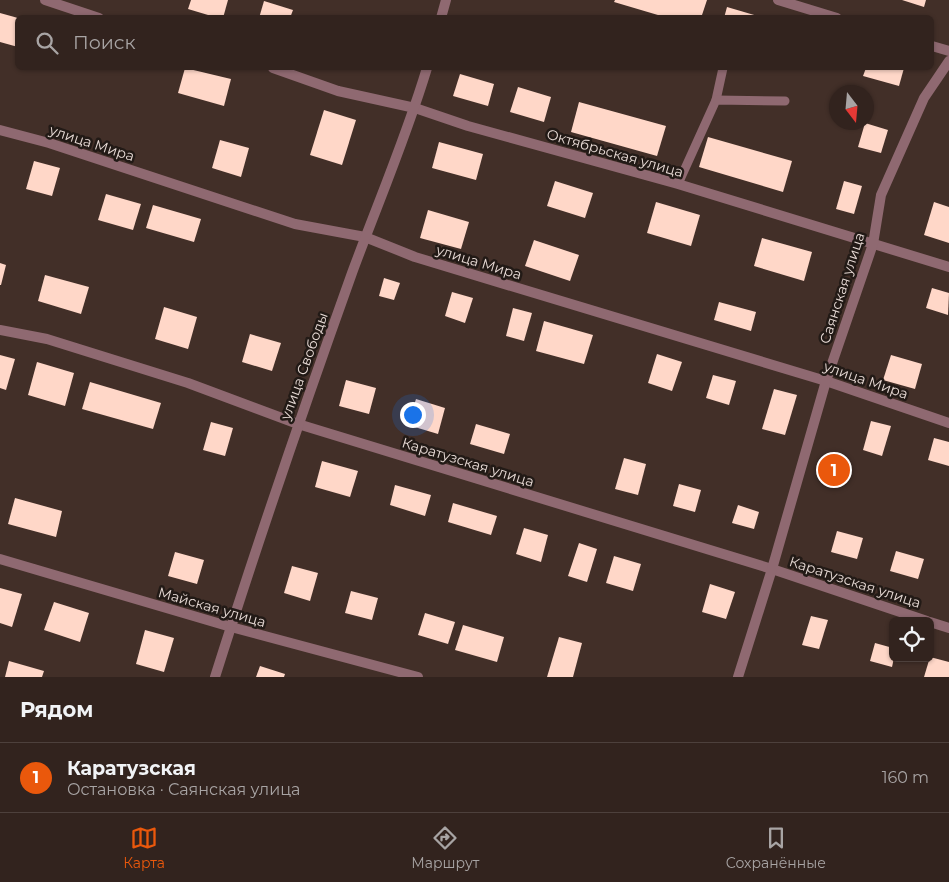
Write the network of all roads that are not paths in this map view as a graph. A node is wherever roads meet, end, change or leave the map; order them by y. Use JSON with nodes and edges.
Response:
{"nodes":[{"id":1,"x":45,"y":0,"type":"edge"},
{"id":2,"x":446,"y":0,"type":"edge"},
{"id":3,"x":778,"y":0,"type":"edge"},
{"id":4,"x":90,"y":15,"type":"edge"},
{"id":5,"x":442,"y":15,"type":"edge"},
{"id":6,"x":827,"y":15,"type":"edge"},
{"id":7,"x":934,"y":47,"type":"edge"},
{"id":8,"x":949,"y":51,"type":"edge"},
{"id":9,"x":949,"y":61,"type":"edge"},
{"id":10,"x":279,"y":70,"type":"edge"},
{"id":11,"x":426,"y":70,"type":"edge"},
{"id":12,"x":723,"y":70,"type":"edge"},
{"id":13,"x":716,"y":100,"type":"junction"},
{"id":14,"x":785,"y":101,"type":"dead end"},
{"id":15,"x":415,"y":108,"type":"junction"},
{"id":16,"x":0,"y":130,"type":"edge"},
{"id":17,"x":678,"y":184,"type":"junction"},
{"id":18,"x":365,"y":237,"type":"junction"},
{"id":19,"x":873,"y":244,"type":"junction"},
{"id":20,"x":949,"y":267,"type":"edge"},
{"id":21,"x":0,"y":330,"type":"edge"},
{"id":22,"x":826,"y":381,"type":"junction"},
{"id":23,"x":949,"y":423,"type":"edge"},
{"id":24,"x":298,"y":424,"type":"junction"},
{"id":25,"x":0,"y":559,"type":"edge"},
{"id":26,"x":772,"y":570,"type":"junction"},
{"id":27,"x":917,"y":617,"type":"edge"},
{"id":28,"x":934,"y":623,"type":"edge"},
{"id":29,"x":231,"y":627,"type":"junction"},
{"id":30,"x":949,"y":628,"type":"edge"},
{"id":31,"x":215,"y":677,"type":"edge"},
{"id":32,"x":418,"y":677,"type":"edge"},
{"id":33,"x":738,"y":677,"type":"edge"}],
"edges":[{"from":1,"to":4,"type":"street"},
{"from":2,"to":5,"type":"street"},
{"from":3,"to":6,"type":"street"},
{"from":7,"to":8,"type":"street"},
{"from":9,"to":19,"type":"street","name":"Саянская улица"},
{"from":10,"to":15,"type":"street","name":"Октябрьская улица"},
{"from":11,"to":15,"type":"street","name":"улица Свободы"},
{"from":12,"to":13,"type":"lane"},
{"from":13,"to":14,"type":"lane"},
{"from":13,"to":17,"type":"lane"},
{"from":15,"to":17,"type":"street","name":"Октябрьская улица"},
{"from":15,"to":18,"type":"street","name":"улица Свободы"},
{"from":16,"to":18,"type":"street","name":"улица Мира"},
{"from":17,"to":19,"type":"street","name":"Октябрьская улица"},
{"from":18,"to":22,"type":"street","name":"улица Мира"},
{"from":18,"to":24,"type":"street","name":"улица Свободы"},
{"from":19,"to":20,"type":"street","name":"Октябрьская улица"},
{"from":19,"to":22,"type":"street","name":"Саянская улица"},
{"from":21,"to":24,"type":"street","name":"Каратузская улица"},
{"from":22,"to":23,"type":"street","name":"улица Мира"},
{"from":22,"to":26,"type":"street","name":"Саянская улица"},
{"from":24,"to":26,"type":"street","name":"Каратузская улица"},
{"from":24,"to":29,"type":"street","name":"улица Свободы"},
{"from":25,"to":29,"type":"street","name":"Майская улица"},
{"from":26,"to":27,"type":"street","name":"Каратузская улица"},
{"from":26,"to":33,"type":"street","name":"Саянская улица"},
{"from":28,"to":30,"type":"street","name":"Каратузская улица"},
{"from":29,"to":31,"type":"street","name":"улица Свободы"},
{"from":29,"to":32,"type":"street","name":"Майская улица"}]}
